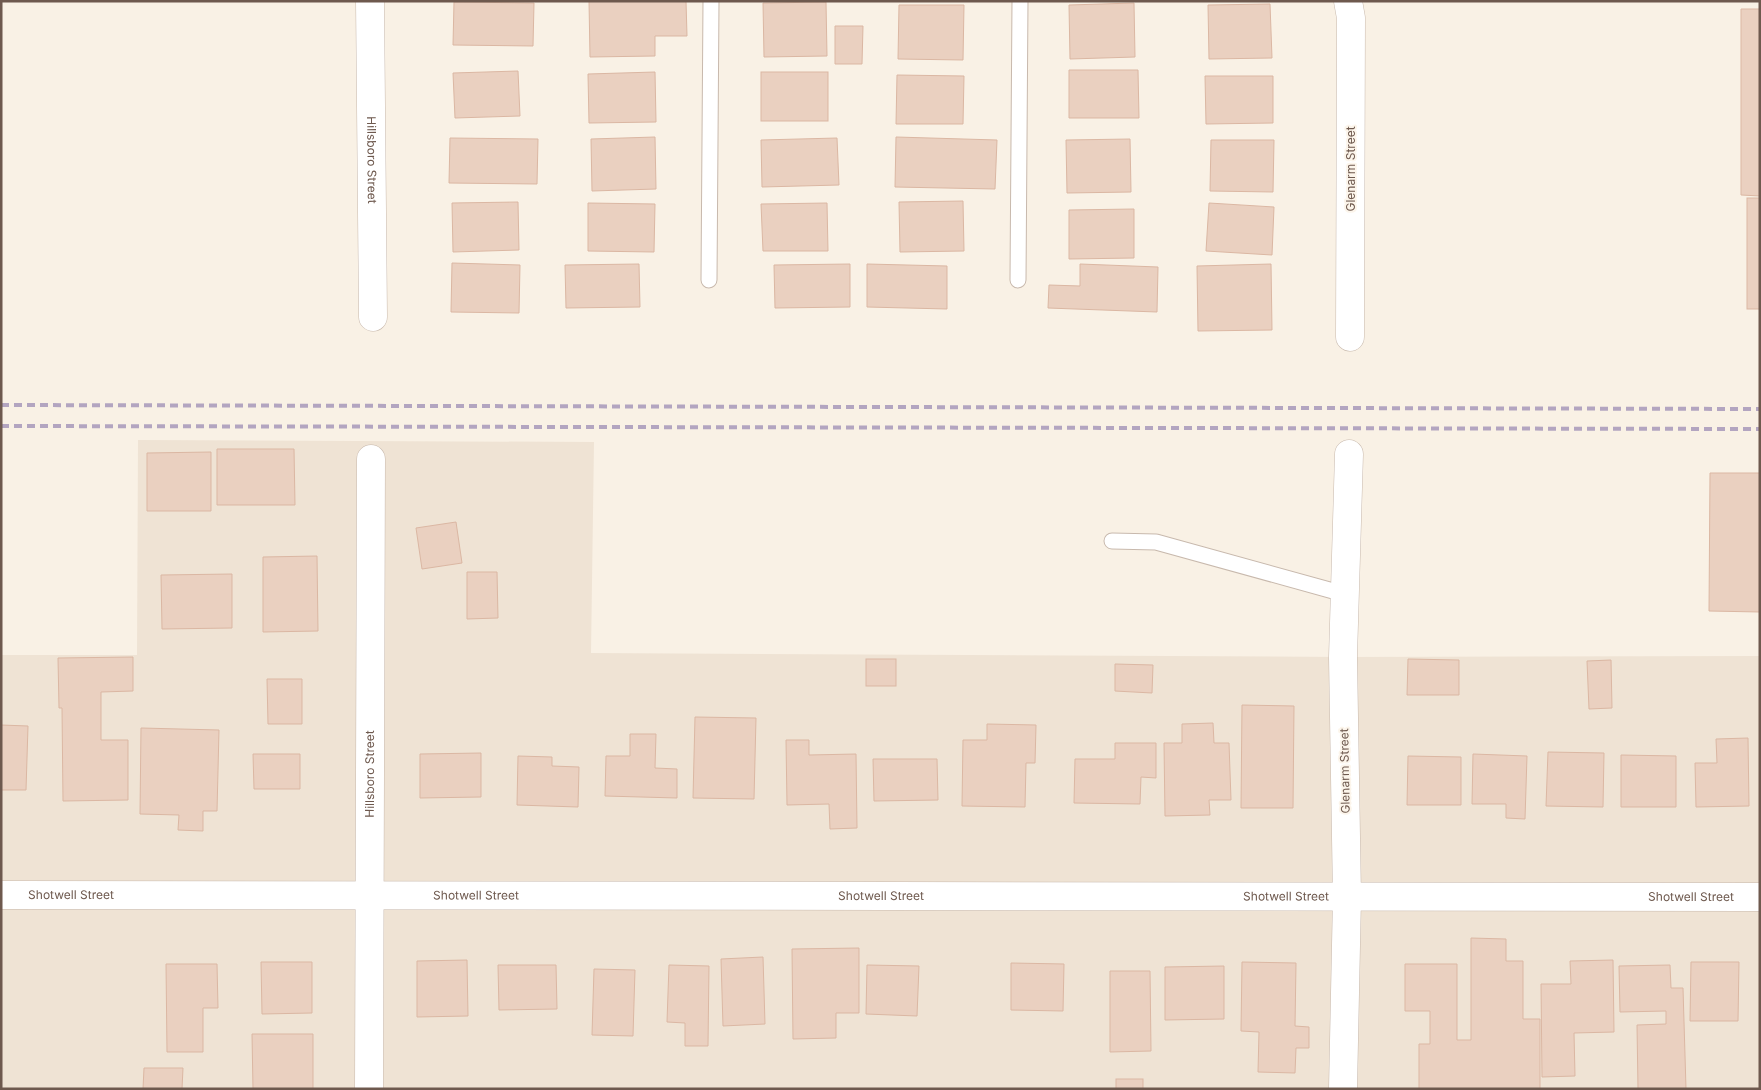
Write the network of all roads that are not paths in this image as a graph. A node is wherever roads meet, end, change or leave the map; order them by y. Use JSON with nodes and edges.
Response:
{"nodes":[{"id":1,"x":370,"y":1,"type":"edge"},
{"id":2,"x":712,"y":1,"type":"edge"},
{"id":3,"x":1020,"y":1,"type":"edge"},
{"id":4,"x":1348,"y":1,"type":"edge"},
{"id":5,"x":709,"y":280,"type":"dead end"},
{"id":6,"x":1018,"y":280,"type":"dead end"},
{"id":7,"x":373,"y":317,"type":"dead end"},
{"id":8,"x":1350,"y":337,"type":"dead end"},
{"id":9,"x":1349,"y":454,"type":"dead end"},
{"id":10,"x":371,"y":459,"type":"dead end"},
{"id":11,"x":1112,"y":541,"type":"dead end"},
{"id":12,"x":1344,"y":594,"type":"junction"},
{"id":13,"x":1,"y":895,"type":"edge"},
{"id":14,"x":371,"y":895,"type":"junction"},
{"id":15,"x":1346,"y":897,"type":"junction"},
{"id":16,"x":1760,"y":897,"type":"edge"},
{"id":17,"x":369,"y":1089,"type":"edge"},
{"id":18,"x":1343,"y":1089,"type":"edge"}],
"edges":[{"from":1,"to":7,"type":"street","name":"Hillsboro Street"},
{"from":2,"to":5,"type":"lane"},
{"from":3,"to":6,"type":"lane"},
{"from":4,"to":8,"type":"street","name":"Glenarm Street"},
{"from":9,"to":12,"type":"street","name":"Glenarm Street"},
{"from":10,"to":14,"type":"street","name":"Hillsboro Street"},
{"from":11,"to":12,"type":"lane"},
{"from":12,"to":15,"type":"street","name":"Glenarm Street"},
{"from":13,"to":14,"type":"street","name":"Shotwell Street"},
{"from":14,"to":15,"type":"street","name":"Shotwell Street"},
{"from":14,"to":17,"type":"street","name":"Hillsboro Street"},
{"from":15,"to":16,"type":"street","name":"Shotwell Street"},
{"from":15,"to":18,"type":"street","name":"Glenarm Street"}]}
